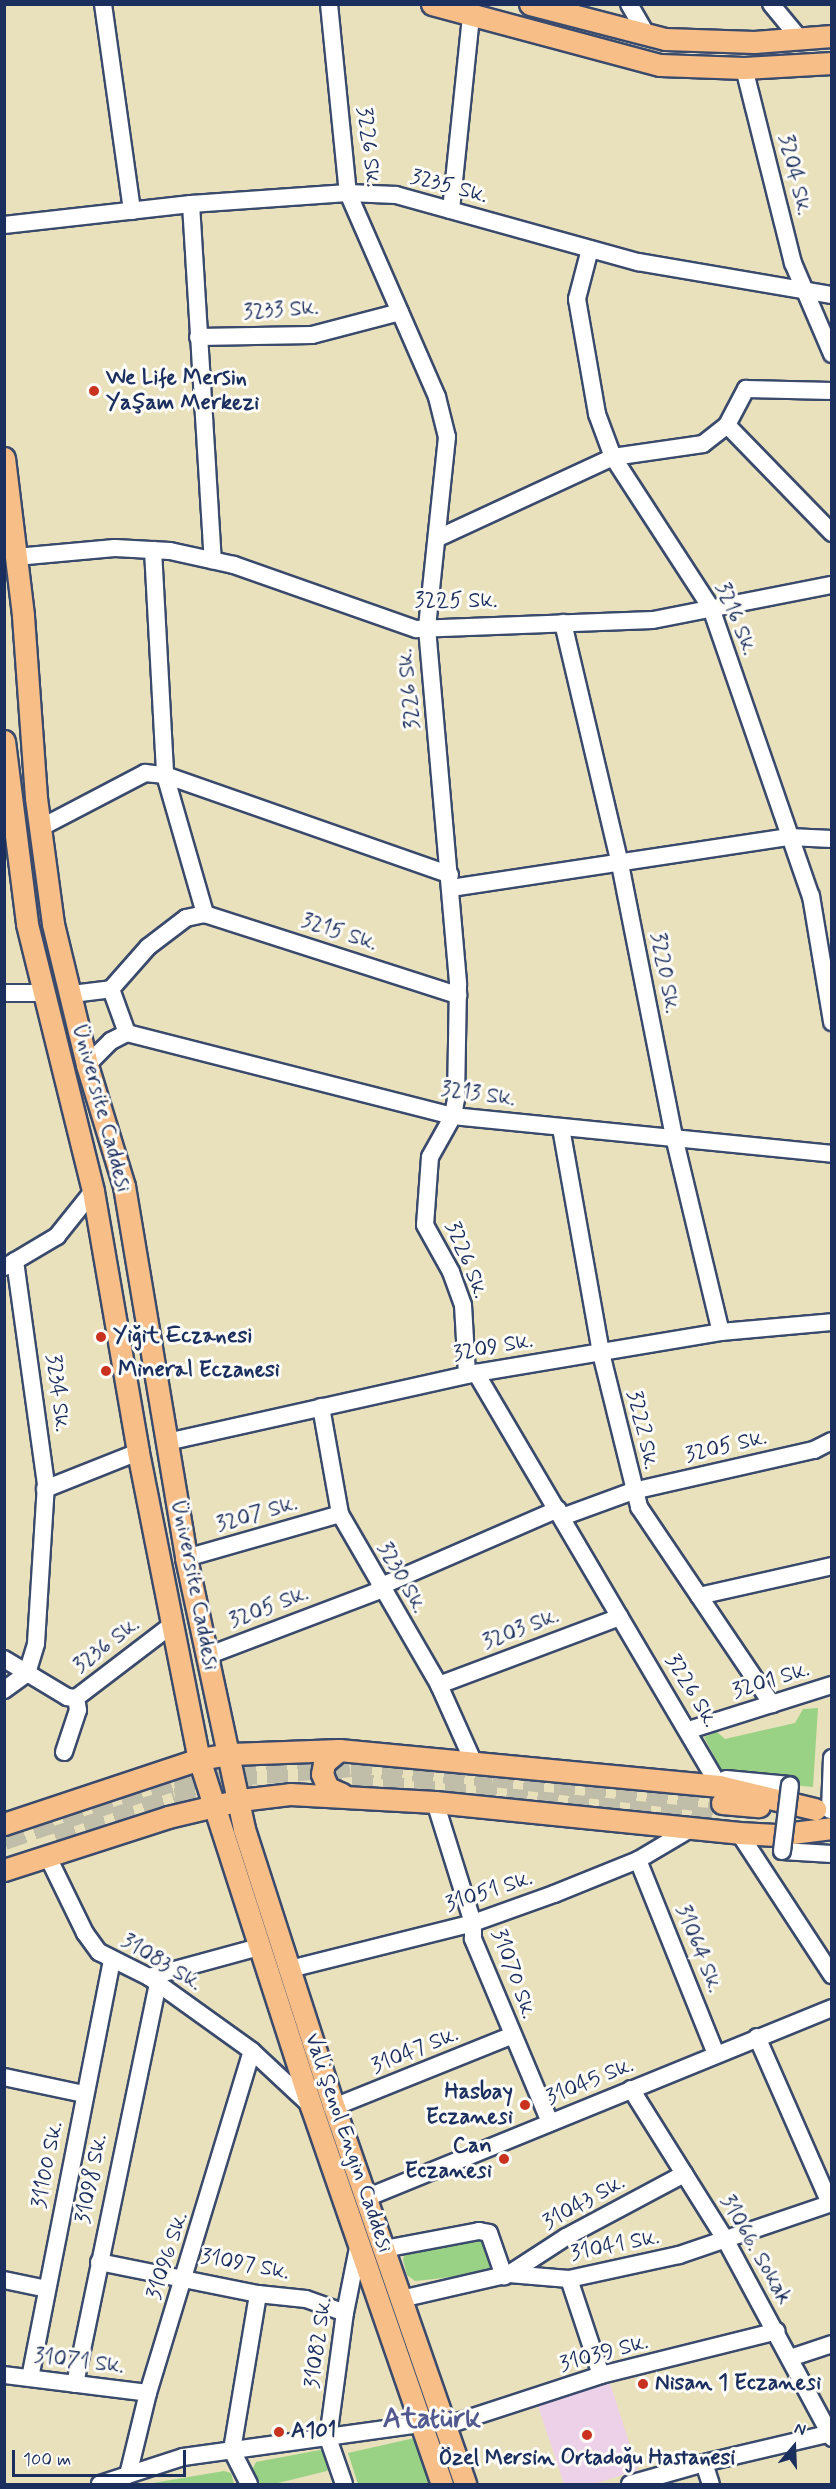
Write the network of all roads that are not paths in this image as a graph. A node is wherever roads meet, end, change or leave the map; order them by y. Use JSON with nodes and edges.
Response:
{"nodes":[{"id":1,"x":103,"y":4,"type":"edge"},
{"id":2,"x":329,"y":4,"type":"edge"},
{"id":3,"x":432,"y":4,"type":"edge"},
{"id":4,"x":530,"y":4,"type":"edge"},
{"id":5,"x":629,"y":4,"type":"edge"},
{"id":6,"x":771,"y":4,"type":"edge"},
{"id":7,"x":471,"y":15,"type":"junction"},
{"id":8,"x":646,"y":34,"type":"junction"},
{"id":9,"x":831,"y":36,"type":"edge"},
{"id":10,"x":800,"y":39,"type":"junction"},
{"id":11,"x":831,"y":63,"type":"edge"},
{"id":12,"x":744,"y":68,"type":"junction"},
{"id":13,"x":348,"y":193,"type":"junction"},
{"id":14,"x":191,"y":204,"type":"junction"},
{"id":15,"x":451,"y":210,"type":"junction"},
{"id":16,"x":132,"y":211,"type":"junction"},
{"id":17,"x":4,"y":225,"type":"edge"},
{"id":18,"x":590,"y":249,"type":"junction"},
{"id":19,"x":804,"y":290,"type":"junction"},
{"id":20,"x":831,"y":295,"type":"edge"},
{"id":21,"x":400,"y":312,"type":"junction"},
{"id":22,"x":198,"y":337,"type":"junction"},
{"id":23,"x":831,"y":354,"type":"edge"},
{"id":24,"x":831,"y":391,"type":"edge"},
{"id":25,"x":727,"y":425,"type":"junction"},
{"id":26,"x":613,"y":457,"type":"junction"},
{"id":27,"x":4,"y":458,"type":"edge"},
{"id":28,"x":831,"y":533,"type":"edge"},
{"id":29,"x":438,"y":538,"type":"junction"},
{"id":30,"x":153,"y":550,"type":"junction"},
{"id":31,"x":16,"y":557,"type":"junction"},
{"id":32,"x":213,"y":560,"type":"junction"},
{"id":33,"x":831,"y":585,"type":"edge"},
{"id":34,"x":711,"y":608,"type":"junction"},
{"id":35,"x":563,"y":623,"type":"junction"},
{"id":36,"x":427,"y":628,"type":"junction"},
{"id":37,"x":4,"y":741,"type":"edge"},
{"id":38,"x":165,"y":775,"type":"junction"},
{"id":39,"x":40,"y":828,"type":"junction"},
{"id":40,"x":789,"y":837,"type":"junction"},
{"id":41,"x":831,"y":838,"type":"edge"},
{"id":42,"x":620,"y":864,"type":"junction"},
{"id":43,"x":450,"y":882,"type":"junction"},
{"id":44,"x":205,"y":914,"type":"junction"},
{"id":45,"x":111,"y":989,"type":"junction"},
{"id":46,"x":4,"y":993,"type":"edge"},
{"id":47,"x":44,"y":993,"type":"junction"},
{"id":48,"x":72,"y":994,"type":"junction"},
{"id":49,"x":458,"y":995,"type":"junction"},
{"id":50,"x":831,"y":1022,"type":"edge"},
{"id":51,"x":127,"y":1033,"type":"junction"},
{"id":52,"x":87,"y":1065,"type":"junction"},
{"id":53,"x":453,"y":1116,"type":"junction"},
{"id":54,"x":561,"y":1128,"type":"junction"},
{"id":55,"x":675,"y":1141,"type":"junction"},
{"id":56,"x":831,"y":1154,"type":"edge"},
{"id":57,"x":93,"y":1191,"type":"junction"},
{"id":58,"x":10,"y":1264,"type":"edge"},
{"id":59,"x":831,"y":1322,"type":"edge"},
{"id":60,"x":721,"y":1332,"type":"junction"},
{"id":61,"x":601,"y":1353,"type":"junction"},
{"id":62,"x":472,"y":1374,"type":"junction"},
{"id":63,"x":321,"y":1407,"type":"junction"},
{"id":64,"x":831,"y":1441,"type":"edge"},
{"id":65,"x":167,"y":1442,"type":"junction"},
{"id":66,"x":138,"y":1452,"type":"junction"},
{"id":67,"x":45,"y":1489,"type":"junction"},
{"id":68,"x":633,"y":1491,"type":"junction"},
{"id":69,"x":560,"y":1513,"type":"junction"},
{"id":70,"x":340,"y":1515,"type":"junction"},
{"id":71,"x":186,"y":1558,"type":"junction"},
{"id":72,"x":831,"y":1566,"type":"edge"},
{"id":73,"x":380,"y":1588,"type":"junction"},
{"id":74,"x":699,"y":1596,"type":"junction"},
{"id":75,"x":620,"y":1617,"type":"junction"},
{"id":76,"x":174,"y":1623,"type":"junction"},
{"id":77,"x":207,"y":1656,"type":"junction"},
{"id":78,"x":4,"y":1659,"type":"edge"},
{"id":79,"x":27,"y":1673,"type":"junction"},
{"id":80,"x":439,"y":1685,"type":"junction"},
{"id":81,"x":831,"y":1685,"type":"edge"},
{"id":82,"x":4,"y":1690,"type":"edge"},
{"id":83,"x":76,"y":1698,"type":"junction"},
{"id":84,"x":772,"y":1704,"type":"junction"},
{"id":85,"x":689,"y":1730,"type":"junction"},
{"id":86,"x":339,"y":1750,"type":"junction"},
{"id":87,"x":64,"y":1752,"type":"dead end"},
{"id":88,"x":231,"y":1754,"type":"junction"},
{"id":89,"x":831,"y":1758,"type":"edge"},
{"id":90,"x":199,"y":1759,"type":"junction"},
{"id":91,"x":473,"y":1761,"type":"junction"},
{"id":92,"x":342,"y":1794,"type":"junction"},
{"id":93,"x":722,"y":1797,"type":"junction"},
{"id":94,"x":240,"y":1800,"type":"junction"},
{"id":95,"x":435,"y":1802,"type":"junction"},
{"id":96,"x":213,"y":1807,"type":"junction"},
{"id":97,"x":828,"y":1817,"type":"edge"},
{"id":98,"x":4,"y":1824,"type":"edge"},
{"id":99,"x":690,"y":1829,"type":"junction"},
{"id":100,"x":739,"y":1833,"type":"junction"},
{"id":101,"x":831,"y":1854,"type":"edge"},
{"id":102,"x":47,"y":1855,"type":"junction"},
{"id":103,"x":638,"y":1860,"type":"junction"},
{"id":104,"x":4,"y":1870,"type":"edge"},
{"id":105,"x":473,"y":1923,"type":"junction"},
{"id":106,"x":259,"y":1947,"type":"junction"},
{"id":107,"x":112,"y":1960,"type":"junction"},
{"id":108,"x":290,"y":1969,"type":"junction"},
{"id":109,"x":831,"y":1975,"type":"edge"},
{"id":110,"x":154,"y":1980,"type":"junction"},
{"id":111,"x":831,"y":2008,"type":"edge"},
{"id":112,"x":511,"y":2036,"type":"junction"},
{"id":113,"x":757,"y":2037,"type":"junction"},
{"id":114,"x":252,"y":2051,"type":"junction"},
{"id":115,"x":716,"y":2054,"type":"junction"},
{"id":116,"x":4,"y":2077,"type":"edge"},
{"id":117,"x":631,"y":2089,"type":"junction"},
{"id":118,"x":84,"y":2094,"type":"junction"},
{"id":119,"x":311,"y":2106,"type":"junction"},
{"id":120,"x":334,"y":2107,"type":"junction"},
{"id":121,"x":550,"y":2122,"type":"junction"},
{"id":122,"x":684,"y":2174,"type":"junction"},
{"id":123,"x":366,"y":2198,"type":"junction"},
{"id":124,"x":831,"y":2203,"type":"edge"},
{"id":125,"x":725,"y":2239,"type":"junction"},
{"id":126,"x":360,"y":2242,"type":"junction"},
{"id":127,"x":384,"y":2249,"type":"junction"},
{"id":128,"x":99,"y":2262,"type":"junction"},
{"id":129,"x":507,"y":2275,"type":"junction"},
{"id":130,"x":184,"y":2276,"type":"junction"},
{"id":131,"x":568,"y":2279,"type":"junction"},
{"id":132,"x":4,"y":2280,"type":"edge"},
{"id":133,"x":47,"y":2289,"type":"junction"},
{"id":134,"x":258,"y":2294,"type":"junction"},
{"id":135,"x":401,"y":2299,"type":"junction"},
{"id":136,"x":345,"y":2313,"type":"junction"},
{"id":137,"x":777,"y":2331,"type":"junction"},
{"id":138,"x":831,"y":2344,"type":"edge"},
{"id":139,"x":790,"y":2358,"type":"junction"},
{"id":140,"x":601,"y":2374,"type":"junction"},
{"id":141,"x":4,"y":2375,"type":"edge"},
{"id":142,"x":30,"y":2378,"type":"junction"},
{"id":143,"x":75,"y":2384,"type":"junction"},
{"id":144,"x":148,"y":2393,"type":"junction"},
{"id":145,"x":422,"y":2424,"type":"junction"},
{"id":146,"x":445,"y":2426,"type":"junction"},
{"id":147,"x":831,"y":2435,"type":"edge"},
{"id":148,"x":328,"y":2438,"type":"junction"},
{"id":149,"x":232,"y":2450,"type":"junction"},
{"id":150,"x":704,"y":2463,"type":"junction"},
{"id":151,"x":128,"y":2475,"type":"junction"},
{"id":152,"x":102,"y":2484,"type":"edge"},
{"id":153,"x":249,"y":2484,"type":"edge"},
{"id":154,"x":344,"y":2484,"type":"edge"},
{"id":155,"x":442,"y":2484,"type":"edge"},
{"id":156,"x":465,"y":2484,"type":"edge"},
{"id":157,"x":630,"y":2484,"type":"edge"},
{"id":158,"x":711,"y":2484,"type":"edge"}],
"edges":[{"from":1,"to":16,"type":"street"},
{"from":2,"to":13,"type":"street","name":"3226 Sk."},
{"from":3,"to":7,"type":"main road"},
{"from":4,"to":8,"type":"main road"},
{"from":5,"to":8,"type":"street"},
{"from":6,"to":10,"type":"street"},
{"from":7,"to":12,"type":"main road"},
{"from":7,"to":15,"type":"street"},
{"from":8,"to":10,"type":"main road"},
{"from":9,"to":10,"type":"main road"},
{"from":11,"to":12,"type":"main road"},
{"from":12,"to":19,"type":"street","name":"3204 Sk."},
{"from":13,"to":14,"type":"street","name":"3235 Sk."},
{"from":13,"to":15,"type":"street","name":"3235 Sk."},
{"from":13,"to":21,"type":"street","name":"3226 Sk."},
{"from":14,"to":16,"type":"street","name":"3235 Sk."},
{"from":14,"to":22,"type":"street"},
{"from":15,"to":18,"type":"street","name":"3235 Sk."},
{"from":16,"to":17,"type":"street","name":"3235 Sk."},
{"from":18,"to":19,"type":"street","name":"3235 Sk."},
{"from":18,"to":26,"type":"street","name":"3216 Sk."},
{"from":19,"to":20,"type":"street","name":"3235 Sk."},
{"from":19,"to":23,"type":"street","name":"3204 Sk."},
{"from":21,"to":22,"type":"street","name":"3233 Sk."},
{"from":21,"to":29,"type":"street","name":"3226 Sk."},
{"from":22,"to":32,"type":"street"},
{"from":24,"to":25,"type":"street"},
{"from":25,"to":26,"type":"street"},
{"from":25,"to":28,"type":"street"},
{"from":26,"to":29,"type":"street"},
{"from":26,"to":34,"type":"street","name":"3216 Sk."},
{"from":27,"to":31,"type":"main road","name":"Üniversite Caddesi"},
{"from":29,"to":36,"type":"street","name":"3226 Sk."},
{"from":30,"to":31,"type":"street","name":"3225 Sk."},
{"from":30,"to":32,"type":"street","name":"3225 Sk."},
{"from":30,"to":38,"type":"street"},
{"from":31,"to":39,"type":"main road","name":"Üniversite Caddesi"},
{"from":32,"to":36,"type":"street","name":"3225 Sk."},
{"from":33,"to":34,"type":"street","name":"3225 Sk."},
{"from":34,"to":35,"type":"street","name":"3225 Sk."},
{"from":34,"to":40,"type":"street","name":"3216 Sk."},
{"from":35,"to":36,"type":"street","name":"3225 Sk."},
{"from":35,"to":42,"type":"street","name":"3220 Sk."},
{"from":36,"to":43,"type":"street","name":"3226 Sk."},
{"from":37,"to":47,"type":"main road","name":"Üniversite Caddesi"},
{"from":38,"to":39,"type":"street"},
{"from":38,"to":43,"type":"street"},
{"from":38,"to":44,"type":"street"},
{"from":39,"to":48,"type":"main road","name":"Üniversite Caddesi"},
{"from":40,"to":41,"type":"street"},
{"from":40,"to":42,"type":"street"},
{"from":40,"to":50,"type":"street","name":"3216 Sk."},
{"from":42,"to":43,"type":"street"},
{"from":42,"to":55,"type":"street","name":"3220 Sk."},
{"from":43,"to":49,"type":"street","name":"3226 Sk."},
{"from":44,"to":45,"type":"street"},
{"from":44,"to":49,"type":"street","name":"3215 Sk."},
{"from":45,"to":48,"type":"street"},
{"from":45,"to":51,"type":"street"},
{"from":46,"to":47,"type":"street"},
{"from":47,"to":57,"type":"main road","name":"Üniversite Caddesi"},
{"from":48,"to":52,"type":"main road","name":"Üniversite Caddesi"},
{"from":49,"to":53,"type":"street","name":"3226 Sk."},
{"from":51,"to":52,"type":"street"},
{"from":51,"to":53,"type":"street","name":"3213 Sk."},
{"from":52,"to":65,"type":"main road","name":"Üniversite Caddesi"},
{"from":53,"to":54,"type":"street","name":"3213 Sk."},
{"from":53,"to":62,"type":"street","name":"3226 Sk."},
{"from":54,"to":55,"type":"street","name":"3213 Sk."},
{"from":54,"to":61,"type":"street","name":"3222 Sk."},
{"from":55,"to":56,"type":"street","name":"3213 Sk."},
{"from":55,"to":60,"type":"street","name":"3220 Sk."},
{"from":57,"to":58,"type":"street"},
{"from":57,"to":66,"type":"main road","name":"Üniversite Caddesi"},
{"from":58,"to":67,"type":"street","name":"3234 Sk."},
{"from":59,"to":60,"type":"street","name":"3209 Sk."},
{"from":60,"to":61,"type":"street","name":"3209 Sk."},
{"from":61,"to":62,"type":"street","name":"3209 Sk."},
{"from":61,"to":68,"type":"street","name":"3222 Sk."},
{"from":62,"to":63,"type":"street","name":"3209 Sk."},
{"from":62,"to":69,"type":"street","name":"3226 Sk."},
{"from":63,"to":65,"type":"street","name":"3209 Sk."},
{"from":63,"to":70,"type":"street","name":"3230 Sk."},
{"from":64,"to":68,"type":"street","name":"3205 Sk."},
{"from":65,"to":71,"type":"main road","name":"Üniversite Caddesi"},
{"from":66,"to":67,"type":"street"},
{"from":66,"to":76,"type":"main road","name":"Üniversite Caddesi"},
{"from":67,"to":79,"type":"street","name":"3234 Sk."},
{"from":68,"to":69,"type":"street","name":"3205 Sk."},
{"from":68,"to":74,"type":"street","name":"3222 Sk."},
{"from":69,"to":73,"type":"street","name":"3205 Sk."},
{"from":69,"to":75,"type":"street","name":"3226 Sk."},
{"from":70,"to":71,"type":"street","name":"3207 Sk."},
{"from":70,"to":73,"type":"street","name":"3230 Sk."},
{"from":71,"to":77,"type":"main road","name":"Üniversite Caddesi"},
{"from":72,"to":74,"type":"street"},
{"from":73,"to":77,"type":"street","name":"3205 Sk."},
{"from":73,"to":80,"type":"street","name":"3230 Sk."},
{"from":74,"to":84,"type":"street","name":"3222 Sk."},
{"from":75,"to":80,"type":"street","name":"3203 Sk."},
{"from":75,"to":85,"type":"street","name":"3226 Sk."},
{"from":76,"to":83,"type":"street","name":"3236 Sk."},
{"from":76,"to":90,"type":"main road","name":"Üniversite Caddesi"},
{"from":77,"to":88,"type":"main road","name":"Üniversite Caddesi"},
{"from":78,"to":79,"type":"street","name":"3236 Sk."},
{"from":79,"to":82,"type":"street"},
{"from":79,"to":83,"type":"street","name":"3236 Sk."},
{"from":80,"to":91,"type":"street","name":"3230 Sk."},
{"from":81,"to":84,"type":"street","name":"3201 Sk."},
{"from":83,"to":87,"type":"street"},
{"from":84,"to":85,"type":"street","name":"3201 Sk."},
{"from":85,"to":93,"type":"street","name":"3226 Sk."},
{"from":86,"to":88,"type":"main road"},
{"from":86,"to":91,"type":"main road"},
{"from":86,"to":92,"type":"main road"},
{"from":88,"to":90,"type":"main road"},
{"from":88,"to":94,"type":"main road","name":"Üniversite Caddesi"},
{"from":89,"to":97,"type":"street"},
{"from":90,"to":96,"type":"main road","name":"Üniversite Caddesi"},
{"from":90,"to":98,"type":"main road"},
{"from":91,"to":93,"type":"main road"},
{"from":92,"to":94,"type":"main road"},
{"from":92,"to":95,"type":"main road"},
{"from":93,"to":97,"type":"main road"},
{"from":93,"to":101,"type":"street","bridge":true},
{"from":94,"to":96,"type":"main road"},
{"from":94,"to":108,"type":"main road","name":"Vali Şenol Engin Caddesi"},
{"from":95,"to":99,"type":"main road"},
{"from":95,"to":105,"type":"street","name":"31070 Sk."},
{"from":96,"to":102,"type":"main road"},
{"from":96,"to":106,"type":"main road","name":"Vali Şenol Engin Caddesi"},
{"from":97,"to":100,"type":"main road"},
{"from":99,"to":100,"type":"main road"},
{"from":99,"to":103,"type":"street","name":"31051 Sk."},
{"from":100,"to":109,"type":"street"},
{"from":102,"to":104,"type":"main road"},
{"from":102,"to":107,"type":"street","name":"31083 Sk."},
{"from":103,"to":105,"type":"street","name":"31051 Sk."},
{"from":103,"to":115,"type":"street","name":"31064 Sk."},
{"from":105,"to":108,"type":"street","name":"31051 Sk."},
{"from":105,"to":112,"type":"street","name":"31070 Sk."},
{"from":106,"to":110,"type":"street"},
{"from":106,"to":119,"type":"main road","name":"Vali Şenol Engin Caddesi"},
{"from":107,"to":110,"type":"street","name":"31083 Sk."},
{"from":107,"to":118,"type":"street","name":"31100 Sk."},
{"from":108,"to":120,"type":"main road","name":"Vali Şenol Engin Caddesi"},
{"from":110,"to":114,"type":"street","name":"31083 Sk."},
{"from":110,"to":128,"type":"street","name":"31098 Sk."},
{"from":111,"to":113,"type":"street","name":"31045 Sk."},
{"from":112,"to":120,"type":"street","name":"31047 Sk."},
{"from":112,"to":121,"type":"street","name":"31070 Sk."},
{"from":113,"to":115,"type":"street","name":"31045 Sk."},
{"from":113,"to":124,"type":"street"},
{"from":114,"to":119,"type":"street","name":"31083 Sk."},
{"from":114,"to":130,"type":"street","name":"31096 Sk."},
{"from":115,"to":117,"type":"street","name":"31045 Sk."},
{"from":116,"to":118,"type":"street"},
{"from":117,"to":121,"type":"street","name":"31045 Sk."},
{"from":117,"to":122,"type":"street","name":"31066. Sokak"},
{"from":118,"to":133,"type":"street","name":"31100 Sk."},
{"from":119,"to":126,"type":"main road","name":"Vali Şenol Engin Caddesi"},
{"from":120,"to":123,"type":"main road","name":"Vali Şenol Engin Caddesi"},
{"from":121,"to":123,"type":"street","name":"31045 Sk."},
{"from":122,"to":125,"type":"street","name":"31066. Sokak"},
{"from":122,"to":129,"type":"street","name":"31043 Sk."},
{"from":123,"to":127,"type":"main road","name":"Vali Şenol Engin Caddesi"},
{"from":124,"to":125,"type":"street","name":"31041 Sk."},
{"from":125,"to":131,"type":"street","name":"31041 Sk."},
{"from":125,"to":137,"type":"street","name":"31066. Sokak"},
{"from":126,"to":136,"type":"street","name":"31082 Sk."},
{"from":126,"to":145,"type":"main road","name":"Vali Şenol Engin Caddesi"},
{"from":127,"to":129,"type":"street"},
{"from":127,"to":135,"type":"main road","name":"Vali Şenol Engin Caddesi"},
{"from":128,"to":130,"type":"street","name":"31097 Sk."},
{"from":128,"to":143,"type":"street","name":"31098 Sk."},
{"from":129,"to":131,"type":"street","name":"31041 Sk."},
{"from":129,"to":135,"type":"street","name":"31041 Sk."},
{"from":130,"to":134,"type":"street","name":"31097 Sk."},
{"from":130,"to":144,"type":"street","name":"31096 Sk."},
{"from":131,"to":140,"type":"street"},
{"from":132,"to":133,"type":"street"},
{"from":133,"to":142,"type":"street","name":"31100 Sk."},
{"from":134,"to":136,"type":"street","name":"31097 Sk."},
{"from":134,"to":149,"type":"street"},
{"from":135,"to":146,"type":"main road","name":"Vali Şenol Engin Caddesi"},
{"from":136,"to":148,"type":"street","name":"31082 Sk."},
{"from":137,"to":139,"type":"street","name":"31066. Sokak"},
{"from":137,"to":140,"type":"street","name":"31039 Sk."},
{"from":138,"to":139,"type":"street"},
{"from":139,"to":147,"type":"street","name":"31066. Sokak"},
{"from":140,"to":146,"type":"street","name":"31039 Sk."},
{"from":141,"to":142,"type":"street","name":"31071 Sk."},
{"from":142,"to":143,"type":"street","name":"31071 Sk."},
{"from":143,"to":144,"type":"street","name":"31071 Sk."},
{"from":144,"to":151,"type":"street","name":"31096 Sk."},
{"from":145,"to":148,"type":"street"},
{"from":145,"to":155,"type":"main road","name":"Vali Şenol Engin Caddesi"},
{"from":146,"to":156,"type":"main road","name":"Vali Şenol Engin Caddesi"},
{"from":147,"to":150,"type":"street"},
{"from":148,"to":149,"type":"street"},
{"from":148,"to":154,"type":"street","name":"31082 Sk."},
{"from":149,"to":151,"type":"street"},
{"from":149,"to":153,"type":"street"},
{"from":150,"to":157,"type":"street"},
{"from":150,"to":158,"type":"street"},
{"from":151,"to":152,"type":"street"}]}
